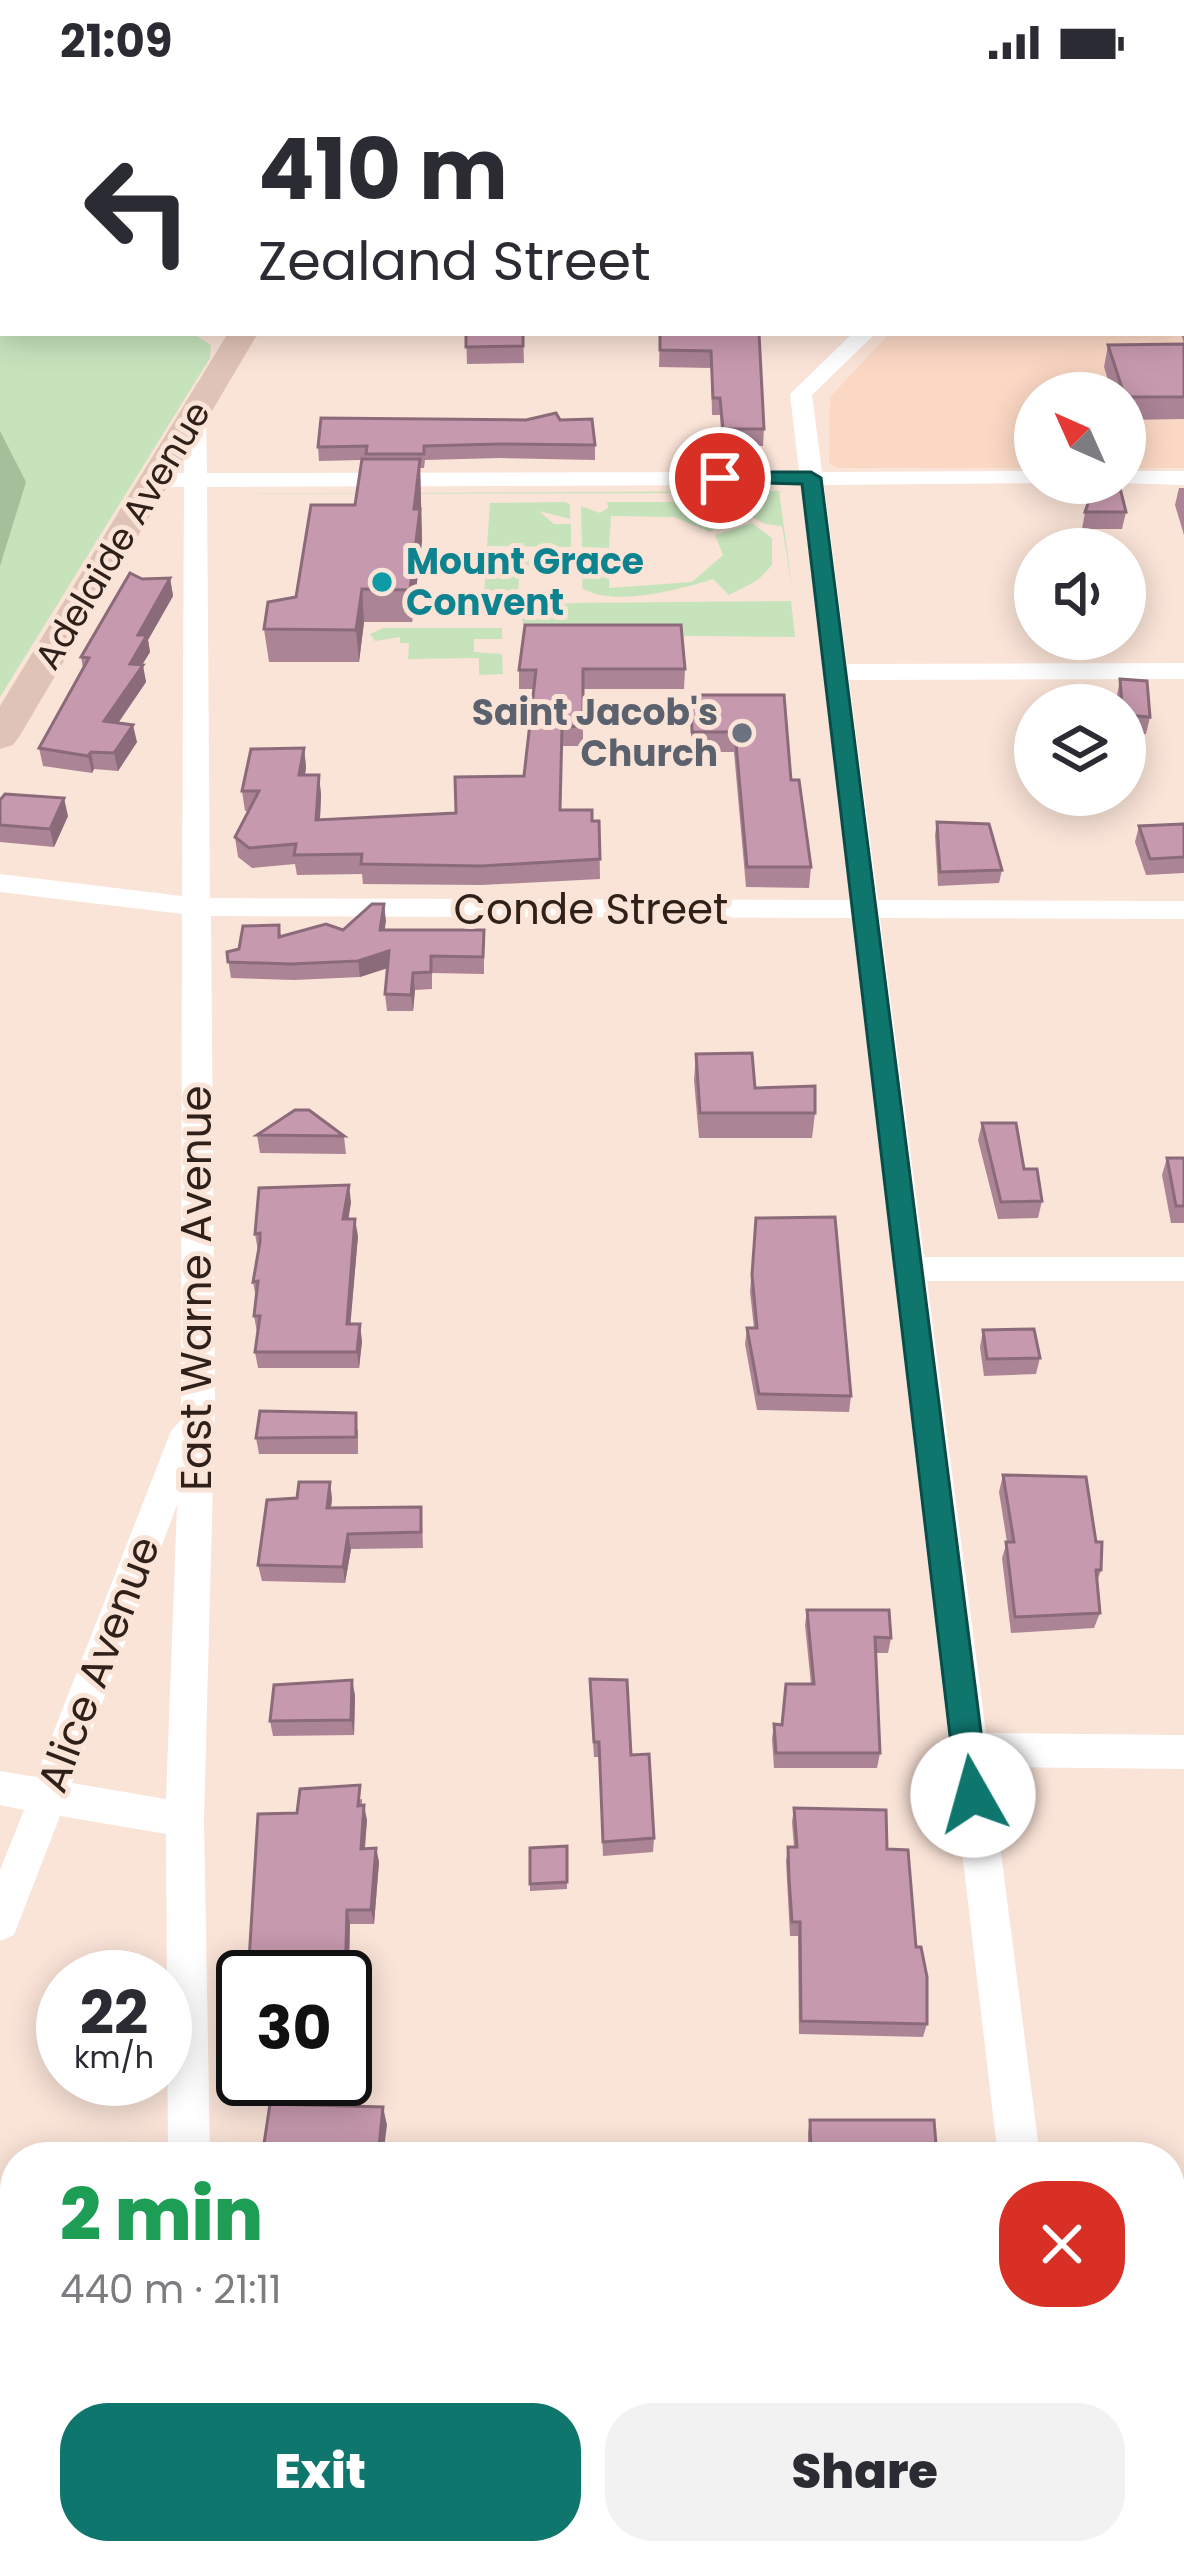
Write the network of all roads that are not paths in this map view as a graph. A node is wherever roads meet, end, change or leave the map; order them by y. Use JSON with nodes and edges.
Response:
{"nodes":[{"id":1,"x":241,"y":336,"type":"edge"},
{"id":2,"x":863,"y":336,"type":"edge"},
{"id":3,"x":194,"y":418,"type":"junction"},
{"id":4,"x":811,"y":478,"type":"junction"},
{"id":5,"x":1014,"y":478,"type":"edge"},
{"id":6,"x":1146,"y":478,"type":"edge"},
{"id":7,"x":1184,"y":478,"type":"edge"},
{"id":8,"x":155,"y":481,"type":"junction"},
{"id":9,"x":195,"y":481,"type":"junction"},
{"id":10,"x":1184,"y":671,"type":"edge"},
{"id":11,"x":834,"y":672,"type":"junction"},
{"id":12,"x":0,"y":737,"type":"edge"},
{"id":13,"x":0,"y":883,"type":"edge"},
{"id":14,"x":198,"y":907,"type":"junction"},
{"id":15,"x":863,"y":910,"type":"junction"},
{"id":16,"x":1184,"y":910,"type":"edge"},
{"id":17,"x":909,"y":1269,"type":"junction"},
{"id":18,"x":1184,"y":1269,"type":"edge"},
{"id":19,"x":198,"y":1406,"type":"junction"},
{"id":20,"x":968,"y":1750,"type":"junction"},
{"id":21,"x":1184,"y":1752,"type":"edge"},
{"id":22,"x":0,"y":1788,"type":"edge"},
{"id":23,"x":47,"y":1796,"type":"junction"},
{"id":24,"x":185,"y":1820,"type":"junction"},
{"id":25,"x":0,"y":1922,"type":"edge"},
{"id":26,"x":189,"y":2142,"type":"edge"},
{"id":27,"x":1017,"y":2142,"type":"edge"}],
"edges":[{"from":1,"to":3,"type":"main road","name":"Adelaide Avenue"},
{"from":2,"to":4,"type":"street"},
{"from":3,"to":8,"type":"main road","name":"Adelaide Avenue"},
{"from":3,"to":9,"type":"street","name":"East Warne Avenue"},
{"from":4,"to":5,"type":"street"},
{"from":4,"to":9,"type":"street"},
{"from":4,"to":11,"type":"street"},
{"from":6,"to":7,"type":"street"},
{"from":8,"to":9,"type":"street"},
{"from":8,"to":12,"type":"main road","name":"Adelaide Avenue"},
{"from":9,"to":14,"type":"street","name":"East Warne Avenue"},
{"from":10,"to":11,"type":"street"},
{"from":11,"to":15,"type":"street"},
{"from":13,"to":14,"type":"street","name":"Conde Street"},
{"from":14,"to":15,"type":"street","name":"Conde Street"},
{"from":14,"to":19,"type":"street","name":"East Warne Avenue"},
{"from":15,"to":16,"type":"street","name":"Conde Street"},
{"from":15,"to":17,"type":"street"},
{"from":17,"to":18,"type":"street"},
{"from":17,"to":20,"type":"street"},
{"from":19,"to":23,"type":"street","name":"Alice Avenue"},
{"from":19,"to":24,"type":"street","name":"East Warne Avenue"},
{"from":20,"to":21,"type":"street"},
{"from":20,"to":27,"type":"street"},
{"from":22,"to":23,"type":"street"},
{"from":23,"to":24,"type":"street"},
{"from":23,"to":25,"type":"street","name":"Alice Avenue"},
{"from":24,"to":26,"type":"street","name":"East Warne Avenue"}]}
